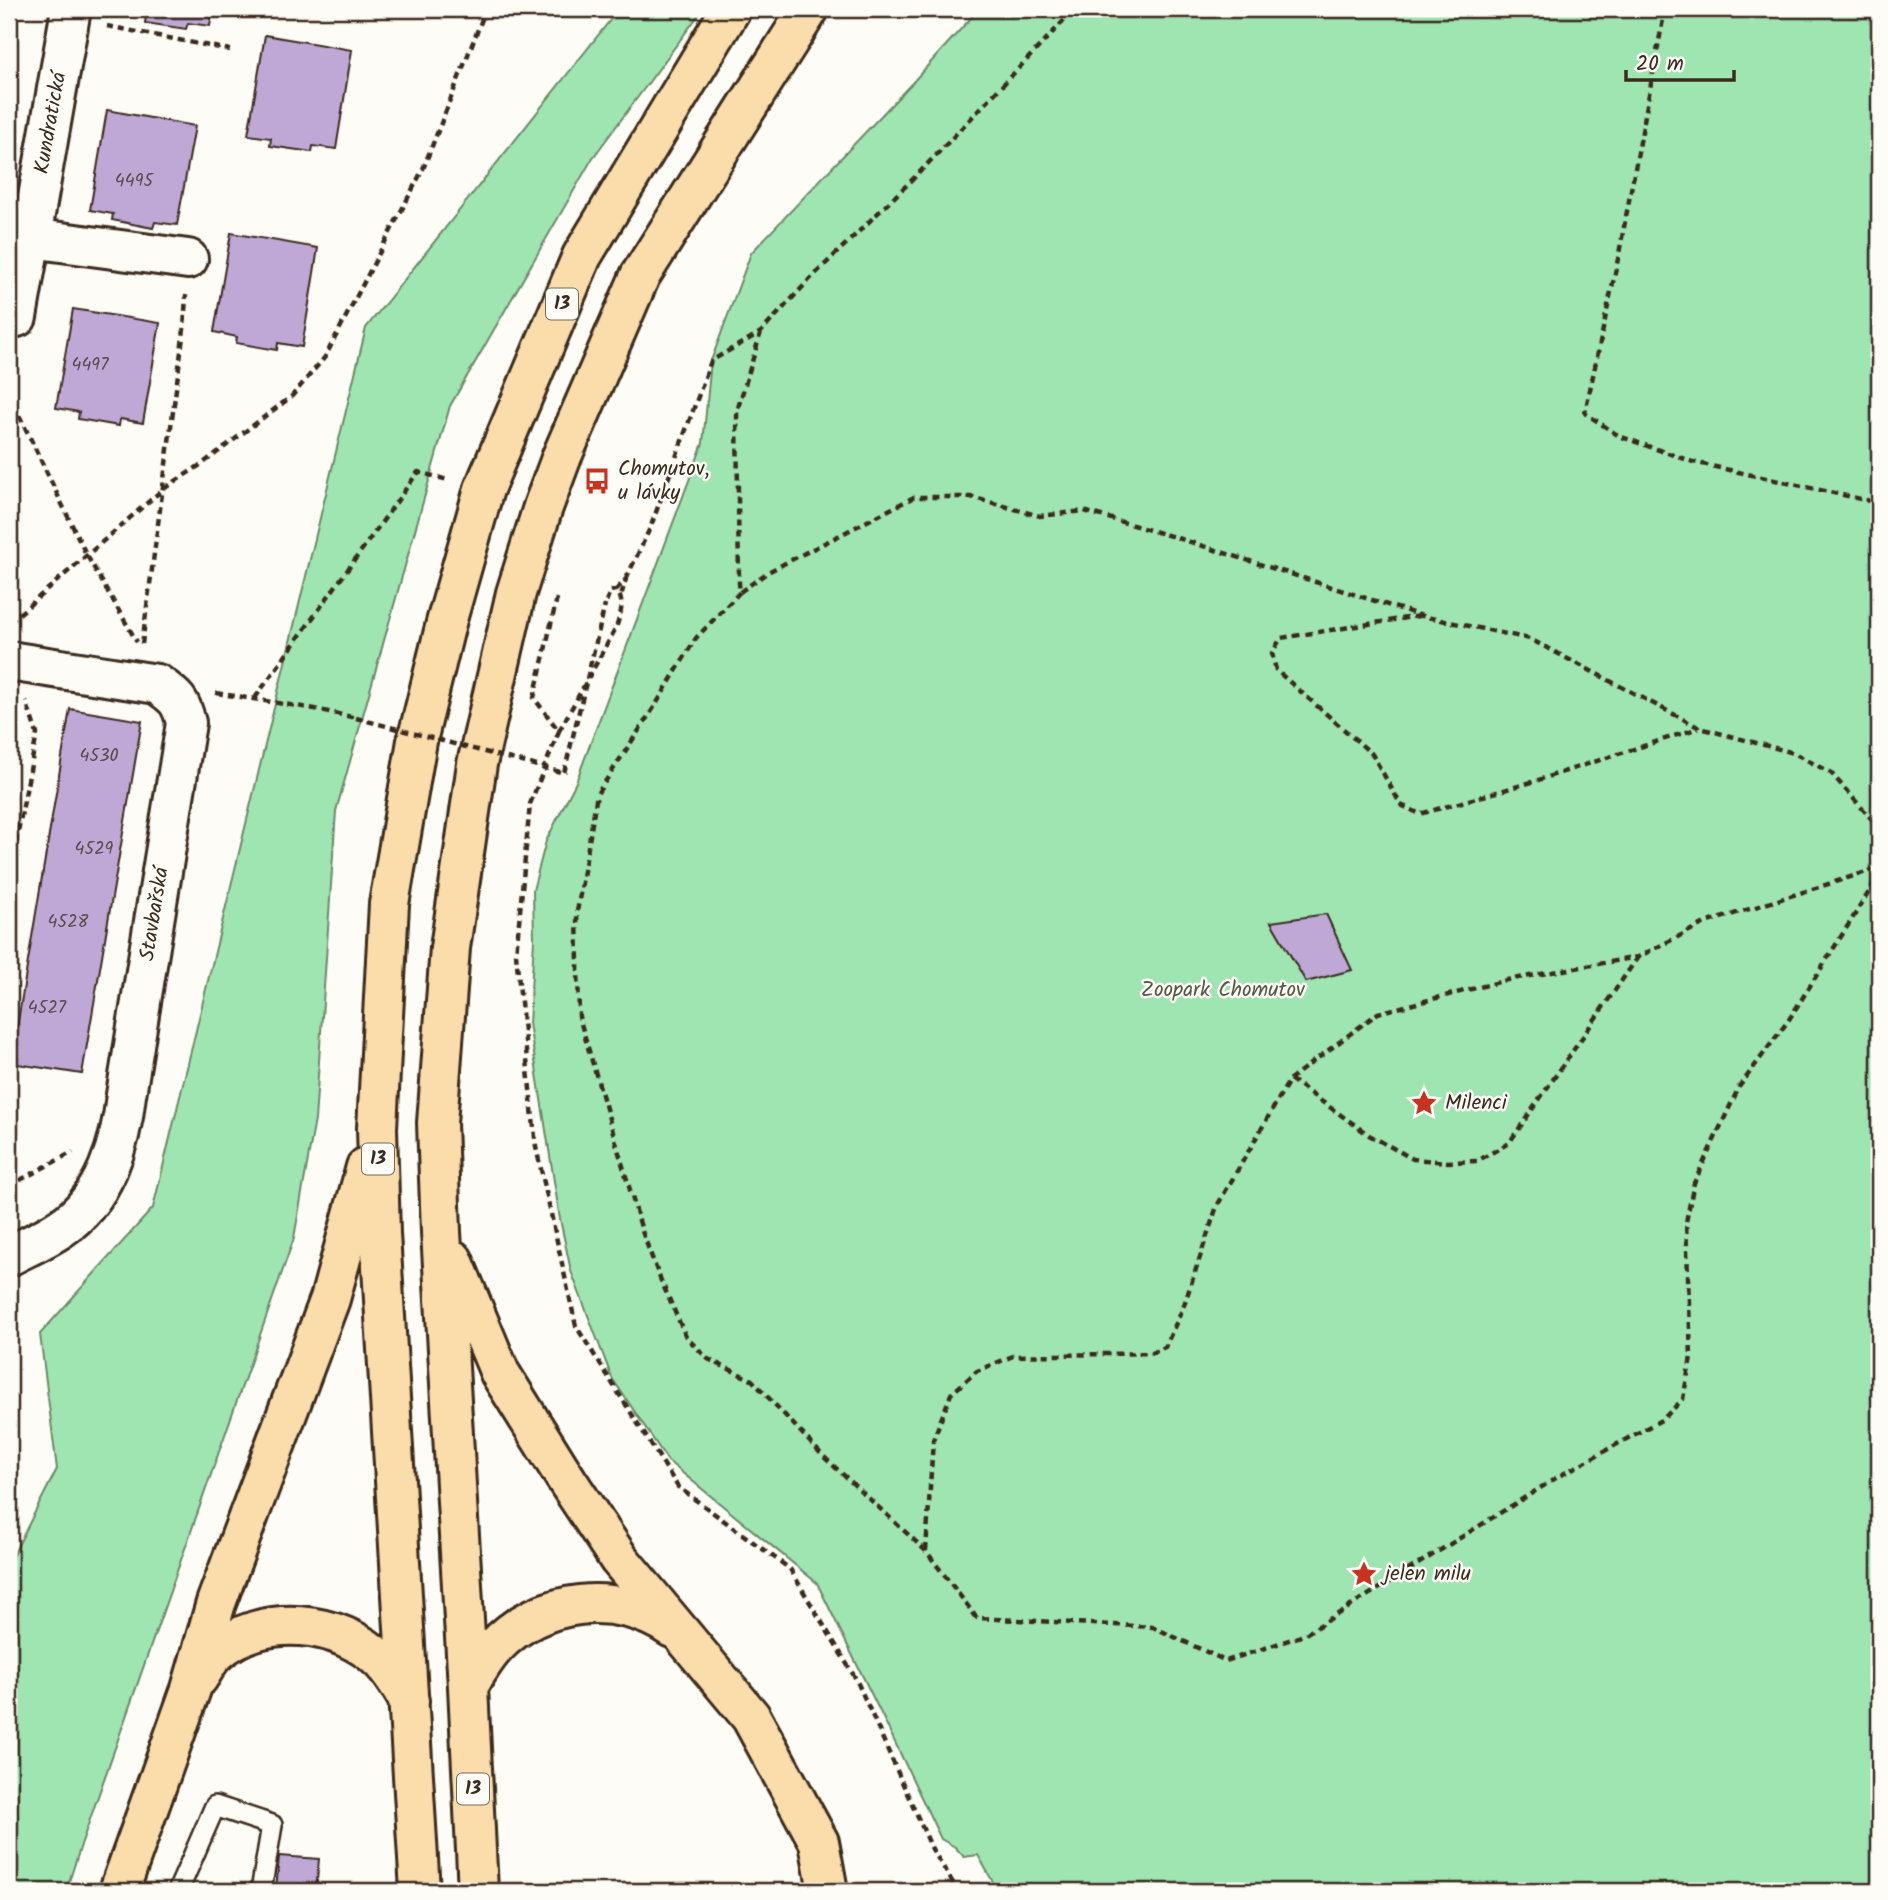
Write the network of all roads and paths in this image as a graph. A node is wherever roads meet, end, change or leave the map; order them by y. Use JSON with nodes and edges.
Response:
{"nodes":[{"id":1,"x":488,"y":9,"type":"edge"},
{"id":2,"x":731,"y":9,"type":"edge"},
{"id":3,"x":809,"y":9,"type":"edge"},
{"id":4,"x":1075,"y":9,"type":"edge"},
{"id":5,"x":1665,"y":9,"type":"edge"},
{"id":6,"x":71,"y":14,"type":"edge"},
{"id":7,"x":230,"y":50,"type":"dead end"},
{"id":8,"x":31,"y":238,"type":"junction"},
{"id":9,"x":188,"y":259,"type":"joint"},
{"id":10,"x":17,"y":317,"type":"dead end"},
{"id":11,"x":761,"y":332,"type":"junction"},
{"id":12,"x":9,"y":394,"type":"edge"},
{"id":13,"x":484,"y":489,"type":"junction"},
{"id":14,"x":162,"y":490,"type":"junction"},
{"id":15,"x":1879,"y":503,"type":"edge"},
{"id":16,"x":86,"y":554,"type":"junction"},
{"id":17,"x":626,"y":579,"type":"junction"},
{"id":18,"x":616,"y":590,"type":"junction"},
{"id":19,"x":740,"y":592,"type":"junction"},
{"id":20,"x":558,"y":593,"type":"dead end"},
{"id":21,"x":621,"y":596,"type":"junction"},
{"id":22,"x":1422,"y":616,"type":"junction"},
{"id":23,"x":9,"y":624,"type":"edge"},
{"id":24,"x":11,"y":662,"type":"edge"},
{"id":25,"x":157,"y":684,"type":"junction"},
{"id":26,"x":255,"y":698,"type":"junction"},
{"id":27,"x":1700,"y":727,"type":"junction"},
{"id":28,"x":559,"y":731,"type":"junction"},
{"id":29,"x":1879,"y":838,"type":"edge"},
{"id":30,"x":1879,"y":868,"type":"edge"},
{"id":31,"x":1879,"y":876,"type":"edge"},
{"id":32,"x":9,"y":878,"type":"edge"},
{"id":33,"x":1639,"y":957,"type":"junction"},
{"id":34,"x":1290,"y":1079,"type":"junction"},
{"id":35,"x":377,"y":1128,"type":"junction"},
{"id":36,"x":74,"y":1152,"type":"dead end"},
{"id":37,"x":9,"y":1186,"type":"edge"},
{"id":38,"x":441,"y":1232,"type":"junction"},
{"id":39,"x":9,"y":1256,"type":"edge"},
{"id":40,"x":926,"y":1552,"type":"junction"},
{"id":41,"x":683,"y":1637,"type":"junction"},
{"id":42,"x":468,"y":1687,"type":"junction"},
{"id":43,"x":191,"y":1689,"type":"junction"},
{"id":44,"x":409,"y":1701,"type":"junction"},
{"id":45,"x":119,"y":1891,"type":"edge"},
{"id":46,"x":178,"y":1891,"type":"edge"},
{"id":47,"x":261,"y":1891,"type":"edge"},
{"id":48,"x":420,"y":1891,"type":"edge"},
{"id":49,"x":478,"y":1891,"type":"edge"},
{"id":50,"x":828,"y":1891,"type":"edge"},
{"id":51,"x":958,"y":1891,"type":"edge"}],
"edges":[{"from":1,"to":14,"type":"path"},
{"from":2,"to":13,"type":"highway","number":"13"},
{"from":3,"to":38,"type":"highway","number":"13"},
{"from":4,"to":11,"type":"path"},
{"from":5,"to":15,"type":"path"},
{"from":6,"to":7,"type":"path"},
{"from":6,"to":8,"type":"street","name":"Kundratická"},
{"from":8,"to":9,"type":"street"},
{"from":8,"to":10,"type":"street","name":"Kundratická"},
{"from":9,"to":14,"type":"path"},
{"from":11,"to":17,"type":"path"},
{"from":11,"to":19,"type":"path"},
{"from":12,"to":16,"type":"path"},
{"from":13,"to":26,"type":"path"},
{"from":13,"to":35,"type":"highway","number":"13"},
{"from":14,"to":16,"type":"path"},
{"from":14,"to":16,"type":"path"},
{"from":16,"to":23,"type":"path"},
{"from":17,"to":18,"type":"path"},
{"from":17,"to":21,"type":"path"},
{"from":18,"to":21,"type":"path"},
{"from":18,"to":26,"type":"path","bridge":true},
{"from":19,"to":22,"type":"path"},
{"from":19,"to":40,"type":"path"},
{"from":20,"to":28,"type":"path"},
{"from":21,"to":28,"type":"path"},
{"from":22,"to":27,"type":"path"},
{"from":22,"to":27,"type":"path"},
{"from":24,"to":25,"type":"street"},
{"from":24,"to":32,"type":"path"},
{"from":25,"to":26,"type":"path"},
{"from":25,"to":39,"type":"street","name":"Stavbařská"},
{"from":27,"to":29,"type":"path"},
{"from":28,"to":51,"type":"path"},
{"from":30,"to":33,"type":"path"},
{"from":31,"to":40,"type":"path"},
{"from":33,"to":34,"type":"path"},
{"from":33,"to":34,"type":"path"},
{"from":34,"to":40,"type":"path"},
{"from":35,"to":43,"type":"highway"},
{"from":35,"to":44,"type":"highway","number":"13"},
{"from":36,"to":37,"type":"path"},
{"from":38,"to":41,"type":"highway"},
{"from":38,"to":42,"type":"highway","number":"13"},
{"from":41,"to":42,"type":"highway"},
{"from":41,"to":50,"type":"highway"},
{"from":42,"to":49,"type":"highway","number":"13"},
{"from":43,"to":44,"type":"highway"},
{"from":43,"to":45,"type":"highway"},
{"from":44,"to":48,"type":"highway","number":"13"},
{"from":46,"to":47,"type":"lane"}]}
